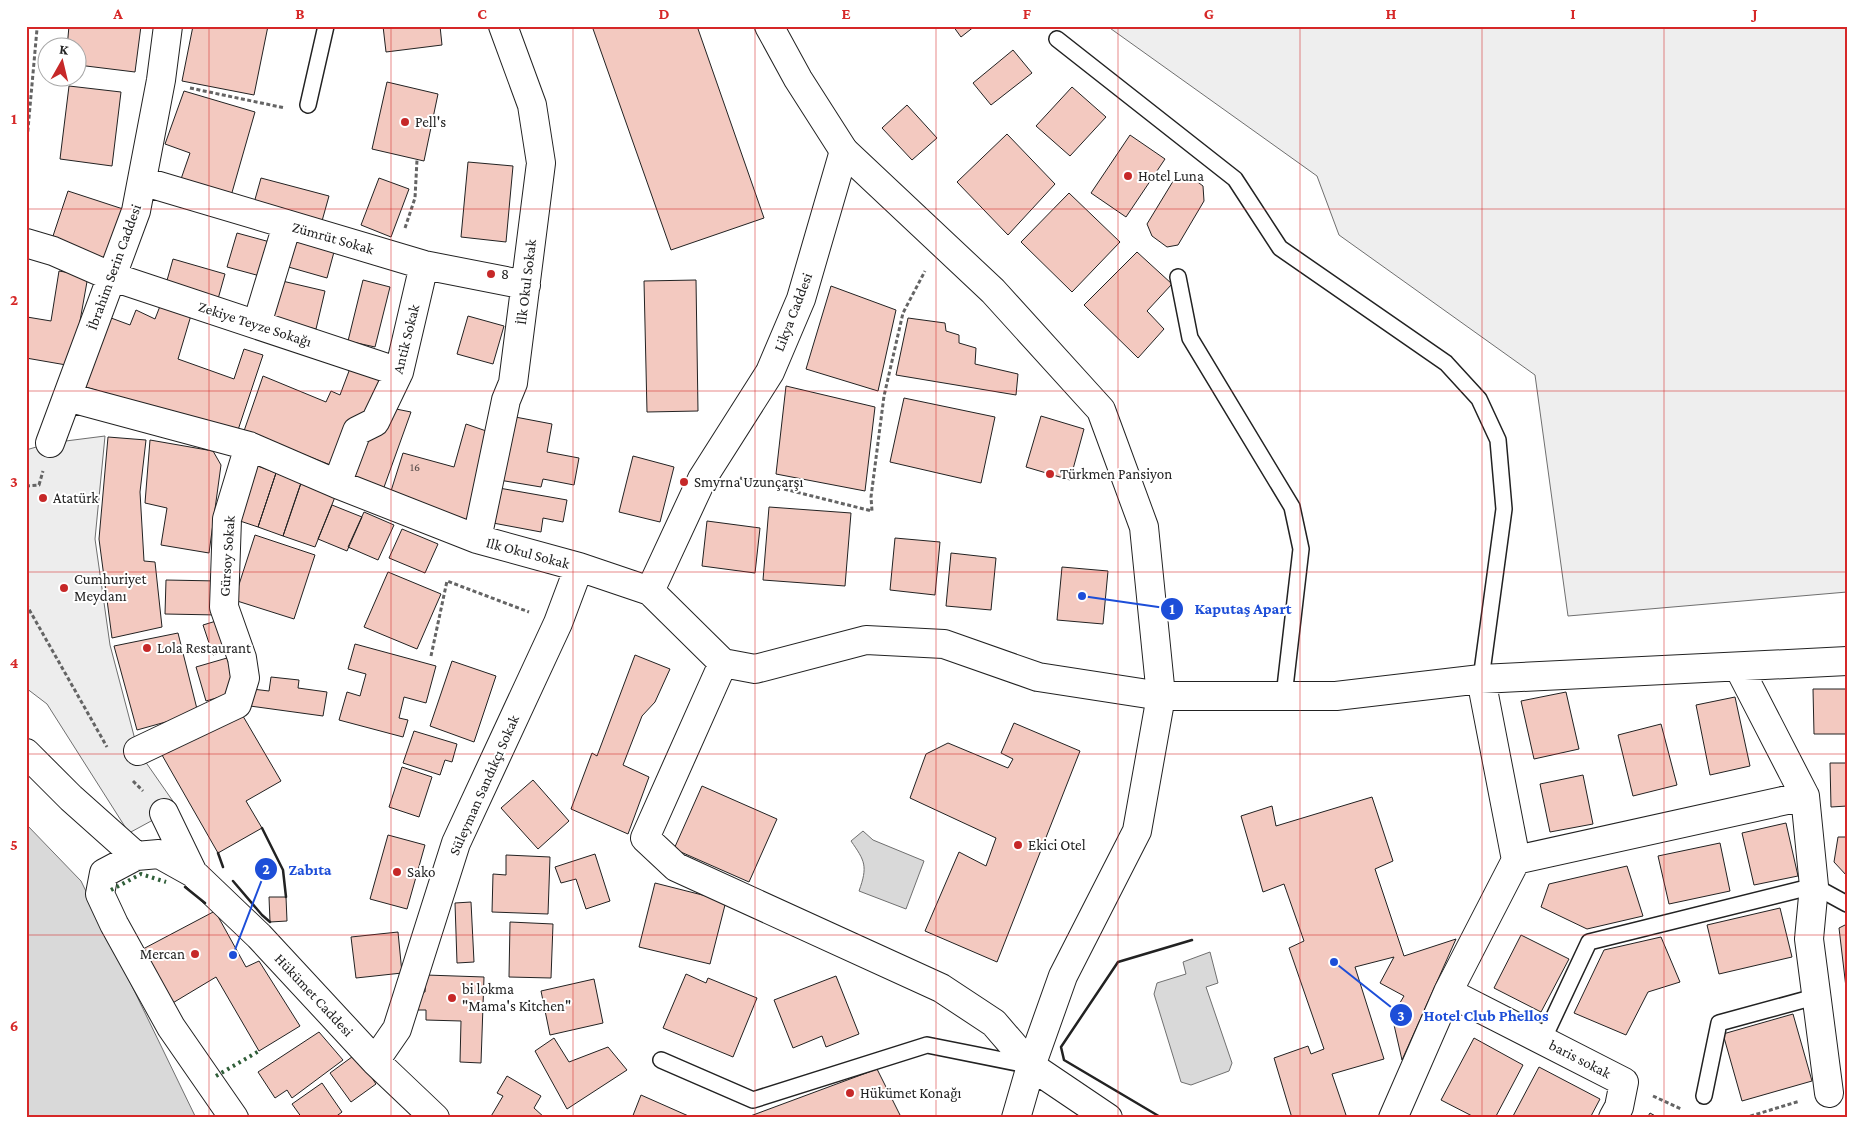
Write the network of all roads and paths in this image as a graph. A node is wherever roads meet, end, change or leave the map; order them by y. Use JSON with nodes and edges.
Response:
{"nodes":[{"id":1,"x":168,"y":26,"type":"edge"},
{"id":2,"x":326,"y":26,"type":"edge"},
{"id":3,"x":503,"y":26,"type":"edge"},
{"id":4,"x":769,"y":26,"type":"edge"},
{"id":5,"x":37,"y":29,"type":"dead end"},
{"id":6,"x":1057,"y":39,"type":"dead end"},
{"id":7,"x":161,"y":80,"type":"junction"},
{"id":8,"x":308,"y":105,"type":"joint"},
{"id":9,"x":26,"y":151,"type":"edge"},
{"id":10,"x":844,"y":151,"type":"junction"},
{"id":11,"x":417,"y":160,"type":"dead end"},
{"id":12,"x":142,"y":181,"type":"junction"},
{"id":13,"x":287,"y":225,"type":"junction"},
{"id":14,"x":941,"y":242,"type":"junction"},
{"id":15,"x":26,"y":243,"type":"edge"},
{"id":16,"x":394,"y":257,"type":"junction"},
{"id":17,"x":424,"y":265,"type":"junction"},
{"id":18,"x":110,"y":276,"type":"junction"},
{"id":19,"x":1178,"y":277,"type":"dead end"},
{"id":20,"x":526,"y":285,"type":"junction"},
{"id":21,"x":257,"y":324,"type":"junction"},
{"id":22,"x":399,"y":372,"type":"junction"},
{"id":23,"x":67,"y":397,"type":"junction"},
{"id":24,"x":50,"y":443,"type":"dead end"},
{"id":25,"x":249,"y":446,"type":"junction"},
{"id":26,"x":707,"y":470,"type":"junction"},
{"id":27,"x":337,"y":484,"type":"junction"},
{"id":28,"x":477,"y":539,"type":"junction"},
{"id":29,"x":579,"y":567,"type":"junction"},
{"id":30,"x":650,"y":591,"type":"junction"},
{"id":31,"x":26,"y":604,"type":"edge"},
{"id":32,"x":28,"y":612,"type":"edge"},
{"id":33,"x":558,"y":623,"type":"junction"},
{"id":34,"x":431,"y":656,"type":"dead end"},
{"id":35,"x":1847,"y":661,"type":"edge"},
{"id":36,"x":723,"y":663,"type":"junction"},
{"id":37,"x":1739,"y":668,"type":"junction"},
{"id":38,"x":1481,"y":679,"type":"junction"},
{"id":39,"x":1161,"y":696,"type":"junction"},
{"id":40,"x":1284,"y":696,"type":"junction"},
{"id":41,"x":138,"y":751,"type":"dead end"},
{"id":42,"x":26,"y":753,"type":"edge"},
{"id":43,"x":110,"y":754,"type":"dead end"},
{"id":44,"x":129,"y":777,"type":"dead end"},
{"id":45,"x":1805,"y":796,"type":"junction"},
{"id":46,"x":164,"y":813,"type":"joint"},
{"id":47,"x":136,"y":856,"type":"junction"},
{"id":48,"x":1516,"y":860,"type":"junction"},
{"id":49,"x":193,"y":873,"type":"junction"},
{"id":50,"x":1814,"y":886,"type":"junction"},
{"id":51,"x":1847,"y":904,"type":"edge"},
{"id":52,"x":1448,"y":992,"type":"junction"},
{"id":53,"x":1818,"y":996,"type":"junction"},
{"id":54,"x":1543,"y":1040,"type":"junction"},
{"id":55,"x":375,"y":1060,"type":"junction"},
{"id":56,"x":661,"y":1060,"type":"dead end"},
{"id":57,"x":1031,"y":1066,"type":"junction"},
{"id":58,"x":1624,"y":1082,"type":"junction"},
{"id":59,"x":1829,"y":1093,"type":"joint"},
{"id":60,"x":1704,"y":1096,"type":"dead end"},
{"id":61,"x":1683,"y":1110,"type":"dead end"},
{"id":62,"x":234,"y":1118,"type":"edge"},
{"id":63,"x":435,"y":1118,"type":"edge"},
{"id":64,"x":1016,"y":1118,"type":"edge"},
{"id":65,"x":1108,"y":1118,"type":"edge"},
{"id":66,"x":1394,"y":1118,"type":"edge"},
{"id":67,"x":1613,"y":1118,"type":"edge"},
{"id":68,"x":1744,"y":1118,"type":"edge"}],
"edges":[{"from":1,"to":7,"type":"street","name":"İbrahim Serin Caddesi"},
{"from":2,"to":8,"type":"lane"},
{"from":3,"to":20,"type":"street","name":"İlk Okul Sokak"},
{"from":4,"to":10,"type":"street"},
{"from":5,"to":9,"type":"path"},
{"from":6,"to":38,"type":"lane"},
{"from":7,"to":8,"type":"path"},
{"from":7,"to":12,"type":"street","name":"İbrahim Serin Caddesi"},
{"from":10,"to":14,"type":"street"},
{"from":10,"to":26,"type":"street","name":"Likya Caddesi"},
{"from":11,"to":16,"type":"path"},
{"from":12,"to":13,"type":"street","name":"Zümrüt Sokak"},
{"from":12,"to":18,"type":"street","name":"İbrahim Serin Caddesi"},
{"from":13,"to":16,"type":"street","name":"Zümrüt Sokak"},
{"from":13,"to":21,"type":"street"},
{"from":14,"to":26,"type":"path"},
{"from":14,"to":39,"type":"street"},
{"from":15,"to":18,"type":"street","name":"Zekiye Teyze Sokağı"},
{"from":16,"to":17,"type":"street","name":"Zümrüt Sokak"},
{"from":17,"to":20,"type":"street","name":"Zümrüt Sokak"},
{"from":17,"to":22,"type":"street","name":"Antik Sokak"},
{"from":18,"to":21,"type":"street","name":"Zekiye Teyze Sokağı"},
{"from":18,"to":23,"type":"street","name":"İbrahim Serin Caddesi"},
{"from":19,"to":40,"type":"lane"},
{"from":20,"to":28,"type":"street","name":"İlk Okul Sokak"},
{"from":21,"to":22,"type":"street","name":"Zekiye Teyze Sokağı"},
{"from":22,"to":27,"type":"street","name":"Antik Sokak"},
{"from":23,"to":24,"type":"street","name":"İbrahim Serin Caddesi"},
{"from":23,"to":25,"type":"street","name":"Ilk Okul Sokak"},
{"from":25,"to":27,"type":"street","name":"Ilk Okul Sokak"},
{"from":25,"to":41,"type":"street","name":"Gürsoy Sokak"},
{"from":26,"to":30,"type":"street","name":"Likya Caddesi"},
{"from":27,"to":28,"type":"street","name":"Ilk Okul Sokak"},
{"from":28,"to":29,"type":"street","name":"Ilk Okul Sokak"},
{"from":29,"to":30,"type":"street","name":"Ilk Okul Sokak"},
{"from":29,"to":33,"type":"street","name":"Süleyman Sandıkçı Sokak"},
{"from":30,"to":36,"type":"street"},
{"from":31,"to":32,"type":"path"},
{"from":32,"to":43,"type":"path"},
{"from":33,"to":34,"type":"path"},
{"from":33,"to":55,"type":"street","name":"Süleyman Sandıkçı Sokak"},
{"from":35,"to":37,"type":"street"},
{"from":36,"to":39,"type":"street"},
{"from":36,"to":57,"type":"street"},
{"from":37,"to":38,"type":"street"},
{"from":37,"to":45,"type":"street"},
{"from":38,"to":40,"type":"street"},
{"from":38,"to":48,"type":"street"},
{"from":39,"to":40,"type":"street"},
{"from":39,"to":57,"type":"street"},
{"from":42,"to":47,"type":"street"},
{"from":44,"to":46,"type":"path"},
{"from":45,"to":48,"type":"street"},
{"from":45,"to":50,"type":"street"},
{"from":46,"to":49,"type":"street"},
{"from":47,"to":49,"type":"street"},
{"from":47,"to":62,"type":"street"},
{"from":48,"to":52,"type":"street"},
{"from":49,"to":55,"type":"street","name":"Hükümet Caddesi"},
{"from":50,"to":51,"type":"lane"},
{"from":50,"to":53,"type":"street"},
{"from":50,"to":54,"type":"lane"},
{"from":52,"to":54,"type":"street","name":"baris sokak"},
{"from":52,"to":66,"type":"street"},
{"from":53,"to":59,"type":"street"},
{"from":53,"to":60,"type":"lane"},
{"from":54,"to":58,"type":"street","name":"baris sokak"},
{"from":55,"to":63,"type":"street","name":"Hükümet Caddesi"},
{"from":56,"to":57,"type":"lane"},
{"from":57,"to":64,"type":"street"},
{"from":57,"to":65,"type":"street"},
{"from":58,"to":61,"type":"path"},
{"from":58,"to":67,"type":"street","name":"baris sokak"},
{"from":59,"to":68,"type":"path"}]}
